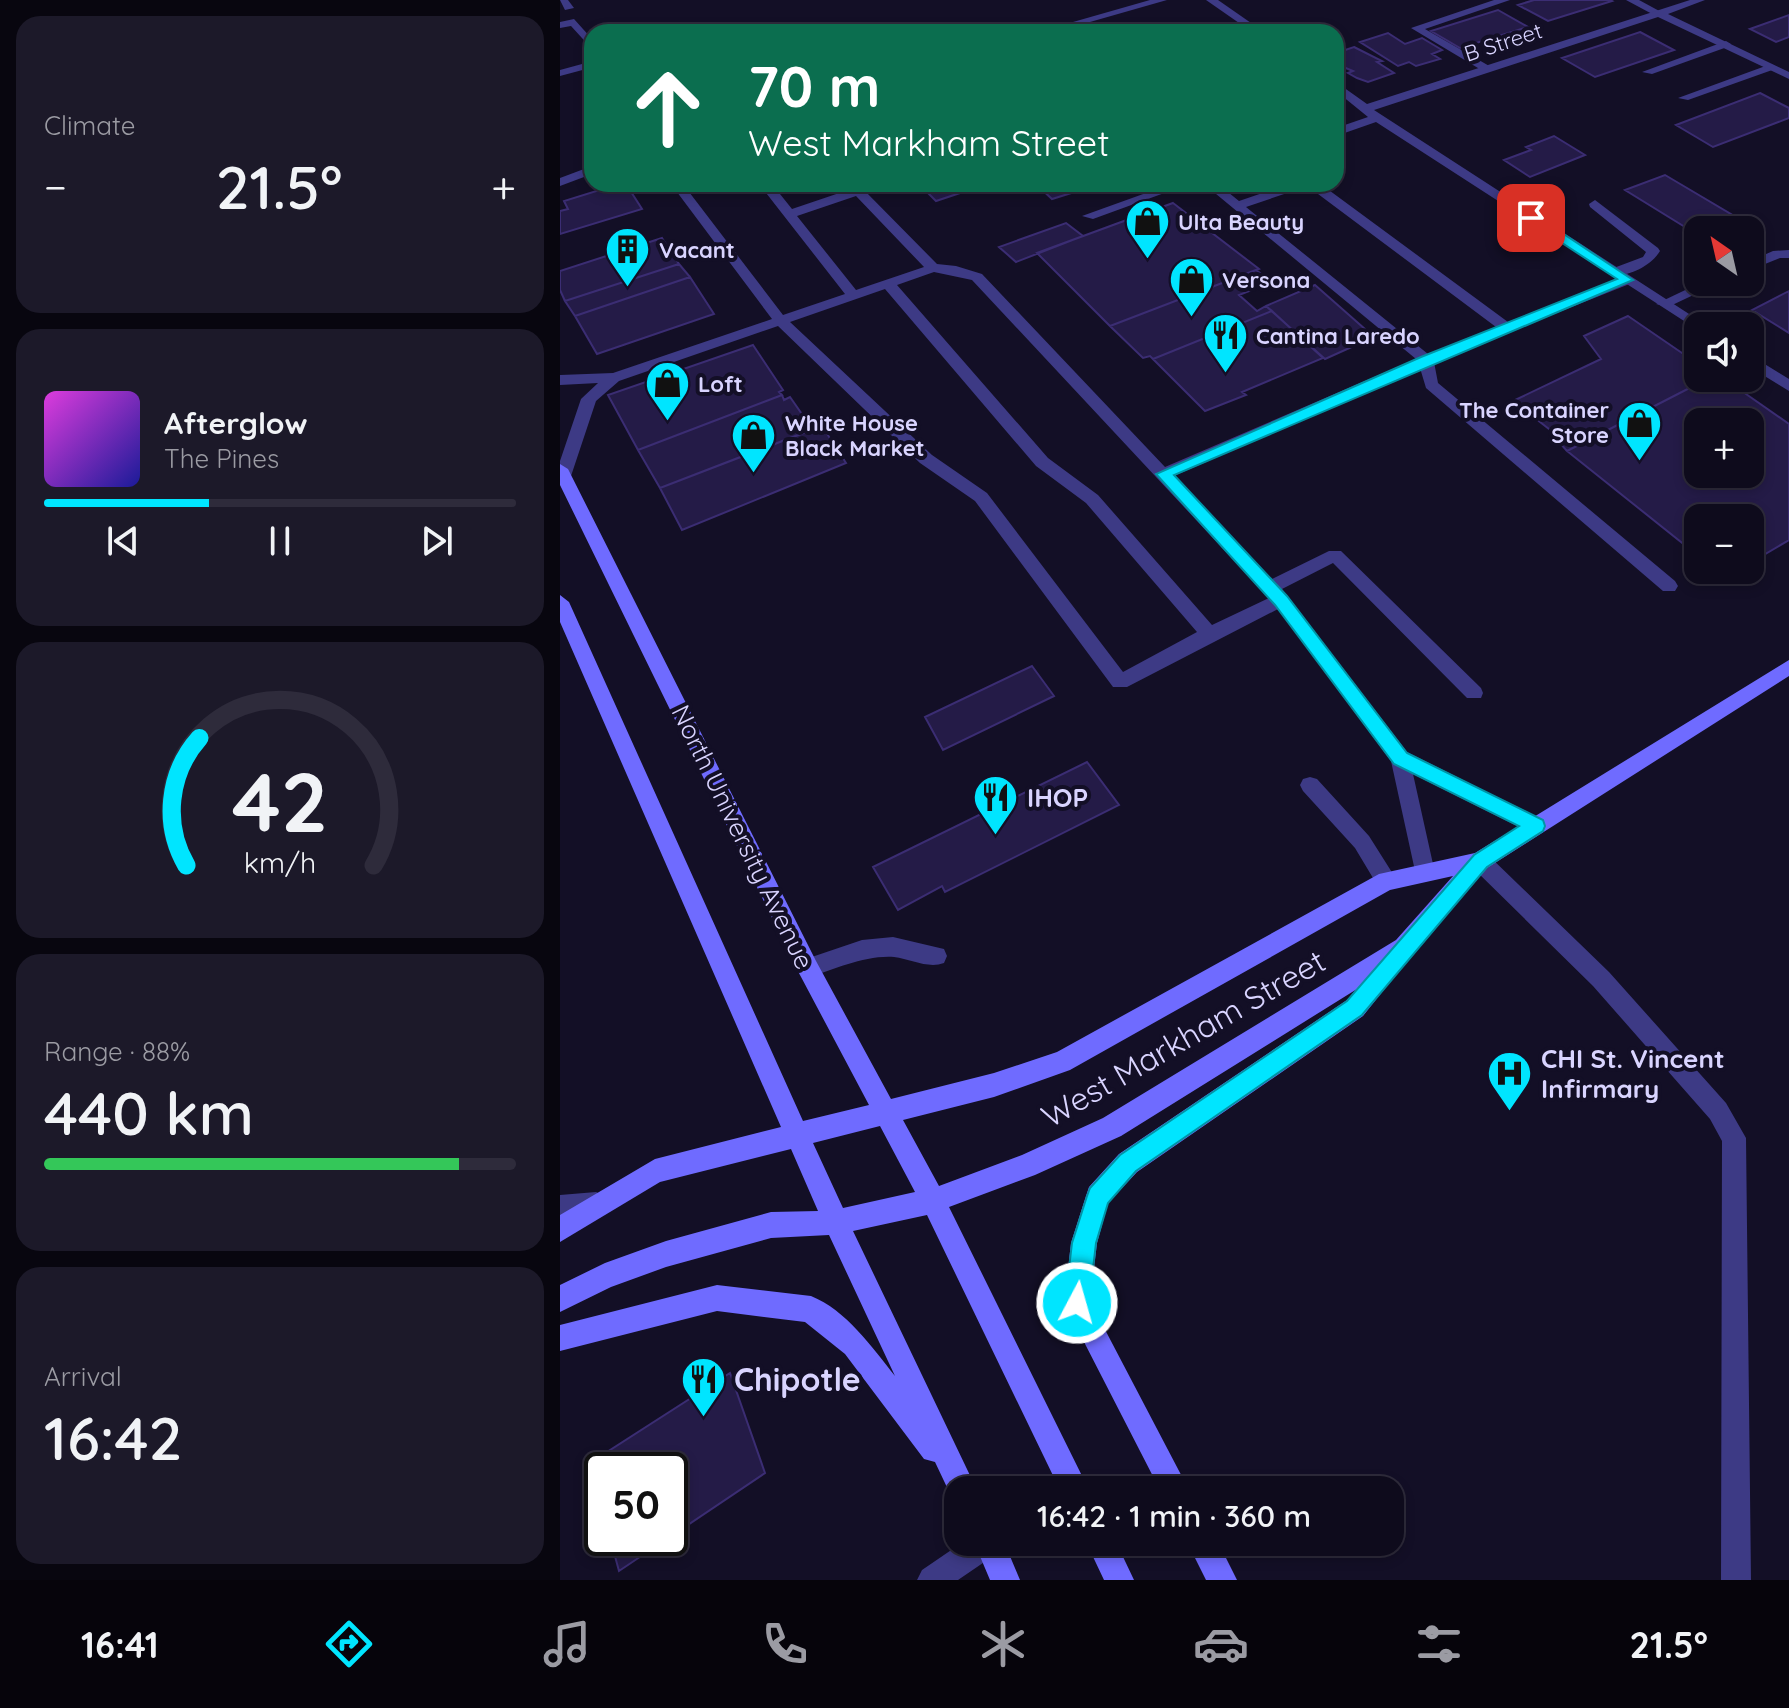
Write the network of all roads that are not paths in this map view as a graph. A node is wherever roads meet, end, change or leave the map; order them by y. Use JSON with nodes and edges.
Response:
{"nodes":[{"id":1,"x":1162,"y":0,"type":"edge"},
{"id":2,"x":1211,"y":0,"type":"edge"},
{"id":3,"x":1505,"y":0,"type":"edge"},
{"id":4,"x":1631,"y":0,"type":"edge"},
{"id":5,"x":1700,"y":0,"type":"edge"},
{"id":6,"x":1658,"y":13,"type":"junction"},
{"id":7,"x":1073,"y":24,"type":"edge"},
{"id":8,"x":1247,"y":24,"type":"edge"},
{"id":9,"x":560,"y":25,"type":"edge"},
{"id":10,"x":584,"y":35,"type":"edge"},
{"id":11,"x":1726,"y":44,"type":"junction"},
{"id":12,"x":584,"y":67,"type":"edge"},
{"id":13,"x":1771,"y":67,"type":"junction"},
{"id":14,"x":1487,"y":69,"type":"junction"},
{"id":15,"x":1648,"y":72,"type":"dead end"},
{"id":16,"x":560,"y":73,"type":"edge"},
{"id":17,"x":1789,"y":76,"type":"edge"},
{"id":18,"x":1344,"y":92,"type":"edge"},
{"id":19,"x":1684,"y":98,"type":"dead end"},
{"id":20,"x":1365,"y":109,"type":"junction"},
{"id":21,"x":1377,"y":118,"type":"junction"},
{"id":22,"x":1344,"y":129,"type":"edge"},
{"id":23,"x":584,"y":173,"type":"edge"},
{"id":24,"x":560,"y":182,"type":"edge"},
{"id":25,"x":683,"y":192,"type":"edge"},
{"id":26,"x":771,"y":192,"type":"edge"},
{"id":27,"x":855,"y":192,"type":"edge"},
{"id":28,"x":859,"y":192,"type":"edge"},
{"id":29,"x":1159,"y":192,"type":"edge"},
{"id":30,"x":1220,"y":192,"type":"edge"},
{"id":31,"x":1278,"y":192,"type":"edge"},
{"id":32,"x":1323,"y":192,"type":"edge"},
{"id":33,"x":1595,"y":204,"type":"dead end"},
{"id":34,"x":1237,"y":206,"type":"junction"},
{"id":35,"x":789,"y":214,"type":"junction"},
{"id":36,"x":1088,"y":216,"type":"dead end"},
{"id":37,"x":1789,"y":254,"type":"edge"},
{"id":38,"x":1764,"y":260,"type":"edge"},
{"id":39,"x":933,"y":268,"type":"junction"},
{"id":40,"x":1621,"y":276,"type":"junction"},
{"id":41,"x":888,"y":284,"type":"junction"},
{"id":42,"x":853,"y":295,"type":"junction"},
{"id":43,"x":1684,"y":295,"type":"edge"},
{"id":44,"x":1663,"y":304,"type":"junction"},
{"id":45,"x":1684,"y":317,"type":"edge"},
{"id":46,"x":780,"y":320,"type":"junction"},
{"id":47,"x":1508,"y":329,"type":"junction"},
{"id":48,"x":1426,"y":360,"type":"junction"},
{"id":49,"x":1764,"y":369,"type":"edge"},
{"id":50,"x":614,"y":378,"type":"junction"},
{"id":51,"x":560,"y":380,"type":"edge"},
{"id":52,"x":1789,"y":386,"type":"edge"},
{"id":53,"x":562,"y":472,"type":"edge"},
{"id":54,"x":1164,"y":474,"type":"junction"},
{"id":55,"x":1669,"y":586,"type":"dead end"},
{"id":56,"x":1275,"y":594,"type":"junction"},
{"id":57,"x":560,"y":602,"type":"edge"},
{"id":58,"x":1209,"y":634,"type":"junction"},
{"id":59,"x":1789,"y":667,"type":"edge"},
{"id":60,"x":1474,"y":693,"type":"dead end"},
{"id":61,"x":1400,"y":758,"type":"junction"},
{"id":62,"x":1310,"y":785,"type":"dead end"},
{"id":63,"x":1536,"y":826,"type":"junction"},
{"id":64,"x":1480,"y":861,"type":"junction"},
{"id":65,"x":1424,"y":873,"type":"junction"},
{"id":66,"x":1386,"y":881,"type":"junction"},
{"id":67,"x":1404,"y":947,"type":"junction"},
{"id":68,"x":936,"y":956,"type":"dead end"},
{"id":69,"x":808,"y":968,"type":"junction"},
{"id":70,"x":885,"y":1114,"type":"junction"},
{"id":71,"x":797,"y":1136,"type":"junction"},
{"id":72,"x":933,"y":1201,"type":"junction"},
{"id":73,"x":596,"y":1205,"type":"junction"},
{"id":74,"x":560,"y":1208,"type":"edge"},
{"id":75,"x":836,"y":1222,"type":"junction"},
{"id":76,"x":560,"y":1229,"type":"edge"},
{"id":77,"x":560,"y":1299,"type":"edge"},
{"id":78,"x":560,"y":1338,"type":"edge"},
{"id":79,"x":954,"y":1476,"type":"edge"},
{"id":80,"x":957,"y":1476,"type":"edge"},
{"id":81,"x":1068,"y":1476,"type":"edge"},
{"id":82,"x":1168,"y":1476,"type":"edge"},
{"id":83,"x":968,"y":1556,"type":"edge"},
{"id":84,"x":995,"y":1556,"type":"edge"},
{"id":85,"x":1108,"y":1556,"type":"edge"},
{"id":86,"x":1209,"y":1556,"type":"edge"},
{"id":87,"x":932,"y":1580,"type":"edge"},
{"id":88,"x":1005,"y":1580,"type":"edge"},
{"id":89,"x":1119,"y":1580,"type":"edge"},
{"id":90,"x":1222,"y":1580,"type":"edge"},
{"id":91,"x":1736,"y":1580,"type":"edge"}],
"edges":[{"from":1,"to":7,"type":"street"},
{"from":2,"to":8,"type":"street"},
{"from":3,"to":14,"type":"street"},
{"from":4,"to":6,"type":"street"},
{"from":5,"to":6,"type":"street","name":"B Street"},
{"from":6,"to":11,"type":"street"},
{"from":6,"to":14,"type":"street","name":"B Street"},
{"from":9,"to":10,"type":"street"},
{"from":11,"to":13,"type":"street"},
{"from":11,"to":15,"type":"street"},
{"from":12,"to":16,"type":"street"},
{"from":13,"to":17,"type":"street"},
{"from":13,"to":19,"type":"street"},
{"from":14,"to":20,"type":"street","name":"B Street"},
{"from":18,"to":20,"type":"street"},
{"from":20,"to":21,"type":"street"},
{"from":21,"to":22,"type":"street"},
{"from":21,"to":40,"type":"street"},
{"from":23,"to":24,"type":"street"},
{"from":25,"to":46,"type":"street"},
{"from":26,"to":35,"type":"street"},
{"from":27,"to":35,"type":"street"},
{"from":28,"to":39,"type":"street"},
{"from":29,"to":36,"type":"street"},
{"from":30,"to":34,"type":"street"},
{"from":31,"to":34,"type":"street"},
{"from":32,"to":47,"type":"street"},
{"from":33,"to":40,"type":"street"},
{"from":34,"to":48,"type":"street"},
{"from":35,"to":42,"type":"street"},
{"from":37,"to":38,"type":"street"},
{"from":39,"to":41,"type":"street"},
{"from":39,"to":54,"type":"street"},
{"from":40,"to":44,"type":"street"},
{"from":40,"to":47,"type":"street"},
{"from":41,"to":42,"type":"street"},
{"from":41,"to":58,"type":"street"},
{"from":42,"to":46,"type":"street"},
{"from":43,"to":44,"type":"street"},
{"from":44,"to":45,"type":"street"},
{"from":46,"to":50,"type":"street"},
{"from":46,"to":58,"type":"street"},
{"from":47,"to":48,"type":"street"},
{"from":48,"to":54,"type":"street"},
{"from":48,"to":55,"type":"street"},
{"from":49,"to":52,"type":"street"},
{"from":50,"to":51,"type":"street"},
{"from":50,"to":53,"type":"street"},
{"from":53,"to":69,"type":"main road","name":"North University Avenue"},
{"from":54,"to":56,"type":"street"},
{"from":56,"to":58,"type":"street"},
{"from":56,"to":60,"type":"street"},
{"from":56,"to":61,"type":"street"},
{"from":57,"to":71,"type":"main road"},
{"from":59,"to":63,"type":"main road","name":"West Markham Street"},
{"from":61,"to":63,"type":"street"},
{"from":61,"to":65,"type":"street"},
{"from":62,"to":66,"type":"street"},
{"from":63,"to":64,"type":"main road","name":"West Markham Street"},
{"from":64,"to":65,"type":"main road","name":"West Markham Street"},
{"from":64,"to":67,"type":"main road","name":"West Markham Street"},
{"from":64,"to":91,"type":"street"},
{"from":65,"to":66,"type":"main road","name":"West Markham Street"},
{"from":66,"to":70,"type":"main road","name":"West Markham Street"},
{"from":67,"to":72,"type":"main road","name":"West Markham Street"},
{"from":67,"to":82,"type":"main road"},
{"from":68,"to":69,"type":"street"},
{"from":69,"to":70,"type":"main road","name":"North University Avenue"},
{"from":70,"to":71,"type":"main road","name":"West Markham Street"},
{"from":70,"to":72,"type":"main road","name":"North University Avenue"},
{"from":71,"to":73,"type":"main road","name":"West Markham Street"},
{"from":71,"to":75,"type":"main road"},
{"from":72,"to":75,"type":"main road","name":"West Markham Street"},
{"from":72,"to":81,"type":"main road","name":"North University Avenue"},
{"from":73,"to":74,"type":"street"},
{"from":73,"to":76,"type":"main road","name":"West Markham Street"},
{"from":75,"to":77,"type":"main road","name":"West Markham Street"},
{"from":75,"to":80,"type":"main road"},
{"from":78,"to":79,"type":"main road"},
{"from":83,"to":87,"type":"street"},
{"from":84,"to":88,"type":"main road"},
{"from":85,"to":89,"type":"main road"},
{"from":86,"to":90,"type":"main road"}]}
